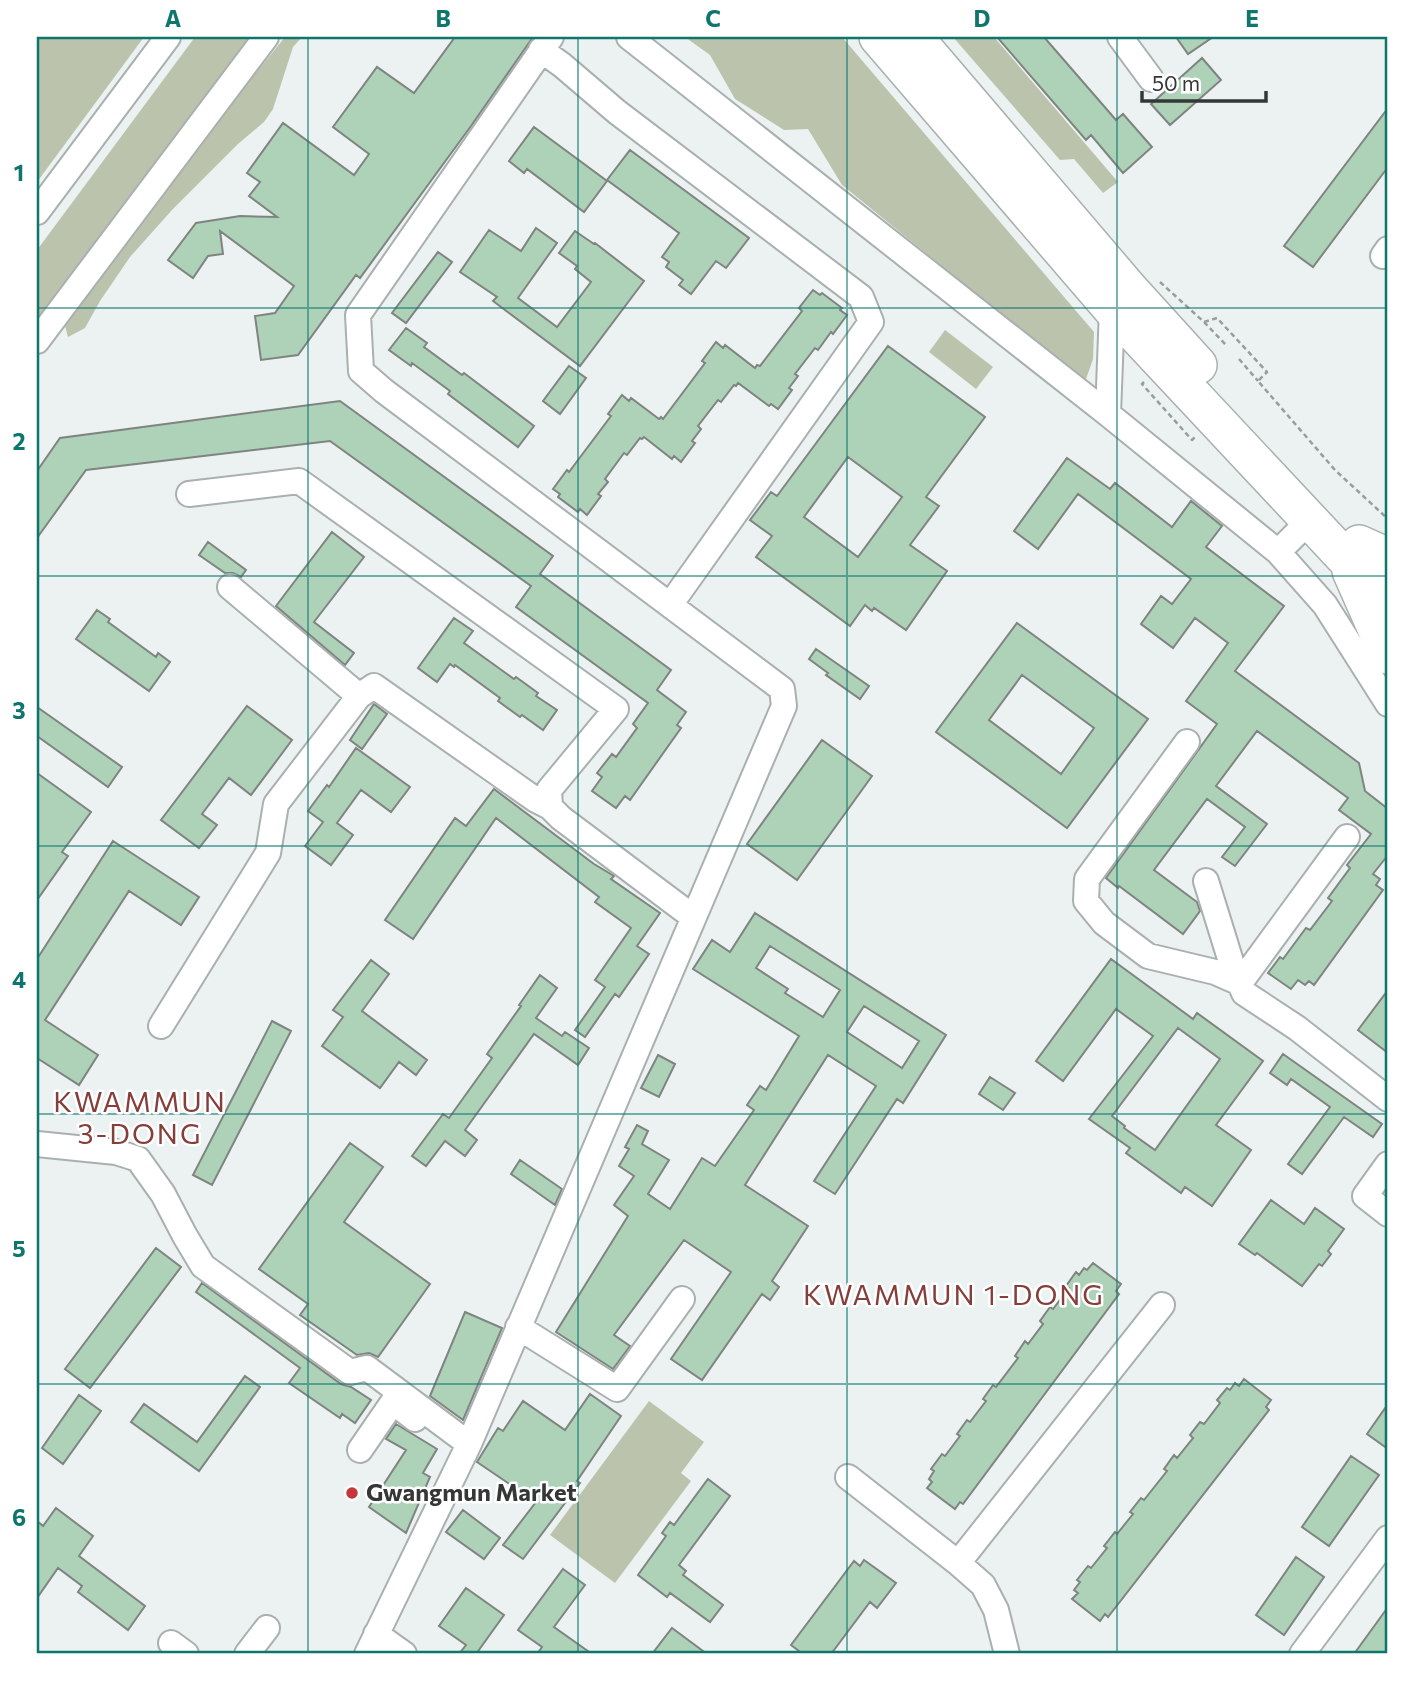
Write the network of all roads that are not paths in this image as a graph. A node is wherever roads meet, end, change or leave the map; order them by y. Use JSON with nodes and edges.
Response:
{"nodes":[{"id":1,"x":168,"y":37,"type":"edge"},
{"id":2,"x":266,"y":37,"type":"edge"},
{"id":3,"x":629,"y":37,"type":"edge"},
{"id":4,"x":878,"y":37,"type":"edge"},
{"id":5,"x":914,"y":37,"type":"edge"},
{"id":6,"x":1119,"y":37,"type":"edge"},
{"id":7,"x":546,"y":44,"type":"edge"},
{"id":8,"x":1151,"y":79,"type":"dead end"},
{"id":9,"x":37,"y":212,"type":"edge"},
{"id":10,"x":1112,"y":309,"type":"junction"},
{"id":11,"x":37,"y":341,"type":"edge"},
{"id":12,"x":1108,"y":414,"type":"junction"},
{"id":13,"x":189,"y":494,"type":"dead end"},
{"id":14,"x":1310,"y":520,"type":"junction"},
{"id":15,"x":1279,"y":552,"type":"junction"},
{"id":16,"x":1365,"y":554,"type":"edge"},
{"id":17,"x":1388,"y":571,"type":"edge"},
{"id":18,"x":230,"y":587,"type":"dead end"},
{"id":19,"x":1388,"y":598,"type":"edge"},
{"id":20,"x":670,"y":605,"type":"junction"},
{"id":21,"x":1388,"y":655,"type":"edge"},
{"id":22,"x":359,"y":696,"type":"junction"},
{"id":23,"x":1388,"y":704,"type":"edge"},
{"id":24,"x":1186,"y":742,"type":"dead end"},
{"id":25,"x":550,"y":807,"type":"junction"},
{"id":26,"x":1347,"y":837,"type":"dead end"},
{"id":27,"x":1206,"y":881,"type":"dead end"},
{"id":28,"x":693,"y":917,"type":"junction"},
{"id":29,"x":1240,"y":983,"type":"junction"},
{"id":30,"x":161,"y":1026,"type":"dead end"},
{"id":31,"x":1388,"y":1099,"type":"edge"},
{"id":32,"x":37,"y":1144,"type":"edge"},
{"id":33,"x":1388,"y":1164,"type":"edge"},
{"id":34,"x":1388,"y":1214,"type":"edge"},
{"id":35,"x":682,"y":1299,"type":"dead end"},
{"id":36,"x":1162,"y":1305,"type":"dead end"},
{"id":37,"x":518,"y":1327,"type":"junction"},
{"id":38,"x":466,"y":1449,"type":"junction"},
{"id":39,"x":360,"y":1450,"type":"dead end"},
{"id":40,"x":848,"y":1476,"type":"dead end"},
{"id":41,"x":1388,"y":1538,"type":"edge"},
{"id":42,"x":958,"y":1563,"type":"junction"},
{"id":43,"x":267,"y":1628,"type":"dead end"},
{"id":44,"x":372,"y":1644,"type":"edge"},
{"id":45,"x":247,"y":1654,"type":"edge"},
{"id":46,"x":404,"y":1654,"type":"edge"},
{"id":47,"x":1007,"y":1654,"type":"edge"},
{"id":48,"x":1302,"y":1654,"type":"edge"}],
"edges":[{"from":1,"to":9,"type":"street"},
{"from":2,"to":11,"type":"street"},
{"from":3,"to":12,"type":"street"},
{"from":4,"to":10,"type":"highway"},
{"from":5,"to":16,"type":"highway"},
{"from":6,"to":8,"type":"street"},
{"from":7,"to":20,"type":"street"},
{"from":7,"to":20,"type":"street"},
{"from":10,"to":12,"type":"street"},
{"from":10,"to":14,"type":"highway"},
{"from":12,"to":15,"type":"street"},
{"from":13,"to":25,"type":"street"},
{"from":14,"to":15,"type":"street"},
{"from":14,"to":16,"type":"highway"},
{"from":15,"to":23,"type":"street"},
{"from":16,"to":17,"type":"highway"},
{"from":16,"to":19,"type":"highway"},
{"from":16,"to":21,"type":"highway"},
{"from":18,"to":22,"type":"street"},
{"from":20,"to":28,"type":"street"},
{"from":22,"to":25,"type":"street"},
{"from":22,"to":30,"type":"street"},
{"from":24,"to":29,"type":"street"},
{"from":25,"to":28,"type":"street"},
{"from":26,"to":29,"type":"street"},
{"from":27,"to":29,"type":"street"},
{"from":28,"to":37,"type":"street"},
{"from":29,"to":31,"type":"street"},
{"from":32,"to":38,"type":"street"},
{"from":33,"to":34,"type":"street"},
{"from":35,"to":37,"type":"street"},
{"from":36,"to":42,"type":"street"},
{"from":37,"to":38,"type":"street"},
{"from":38,"to":39,"type":"street"},
{"from":38,"to":44,"type":"street"},
{"from":40,"to":42,"type":"street"},
{"from":41,"to":48,"type":"street"},
{"from":42,"to":47,"type":"street"},
{"from":43,"to":45,"type":"street"},
{"from":44,"to":46,"type":"street"}]}
